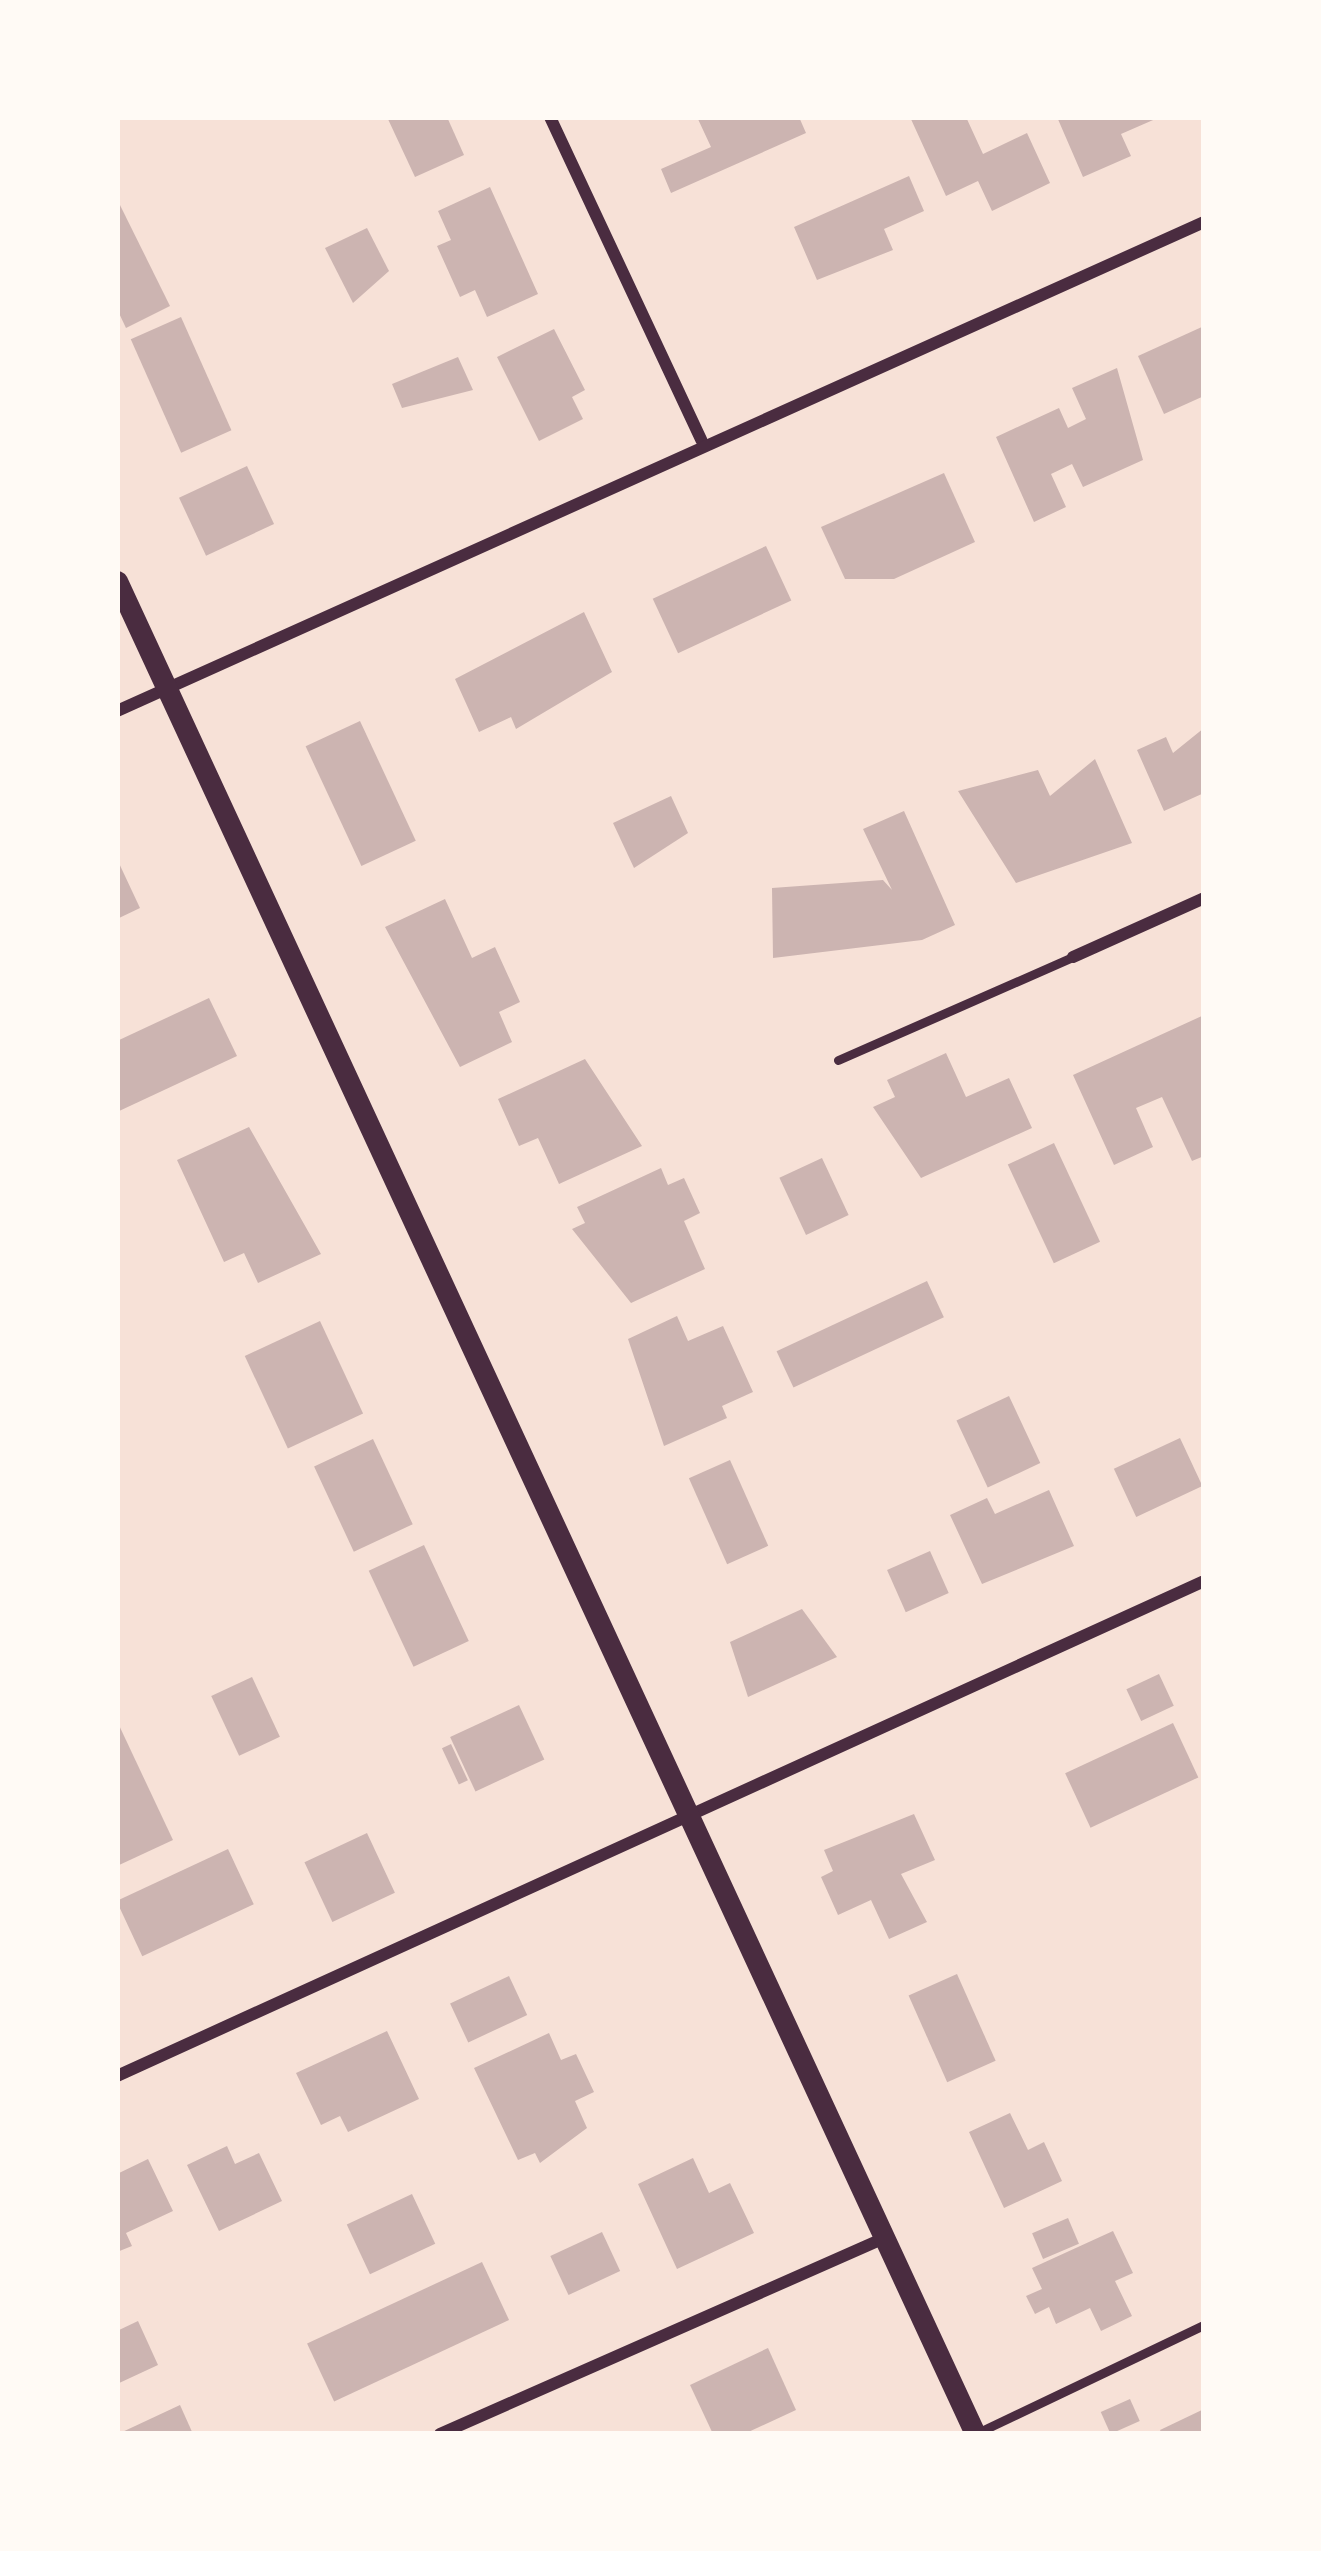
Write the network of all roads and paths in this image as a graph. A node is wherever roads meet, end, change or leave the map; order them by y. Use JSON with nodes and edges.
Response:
{"nodes":[{"id":1,"x":550,"y":117,"type":"edge"},
{"id":2,"x":1204,"y":222,"type":"edge"},
{"id":3,"x":701,"y":440,"type":"junction"},
{"id":4,"x":117,"y":581,"type":"edge"},
{"id":5,"x":167,"y":688,"type":"junction"},
{"id":6,"x":117,"y":711,"type":"edge"},
{"id":7,"x":1204,"y":898,"type":"edge"},
{"id":8,"x":1073,"y":957,"type":"joint"},
{"id":9,"x":838,"y":1060,"type":"dead end"},
{"id":10,"x":1204,"y":1580,"type":"edge"},
{"id":11,"x":689,"y":1815,"type":"junction"},
{"id":12,"x":117,"y":2075,"type":"edge"},
{"id":13,"x":884,"y":2238,"type":"junction"},
{"id":14,"x":1204,"y":2325,"type":"edge"},
{"id":15,"x":440,"y":2434,"type":"edge"},
{"id":16,"x":975,"y":2434,"type":"edge"}],
"edges":[{"from":1,"to":3,"type":"street"},
{"from":2,"to":3,"type":"street"},
{"from":3,"to":5,"type":"street"},
{"from":4,"to":5,"type":"street"},
{"from":5,"to":6,"type":"street"},
{"from":5,"to":11,"type":"street"},
{"from":7,"to":8,"type":"street"},
{"from":8,"to":9,"type":"lane"},
{"from":10,"to":11,"type":"street"},
{"from":11,"to":12,"type":"street"},
{"from":11,"to":13,"type":"street"},
{"from":13,"to":15,"type":"street"},
{"from":13,"to":16,"type":"street"},
{"from":14,"to":16,"type":"lane"}]}
